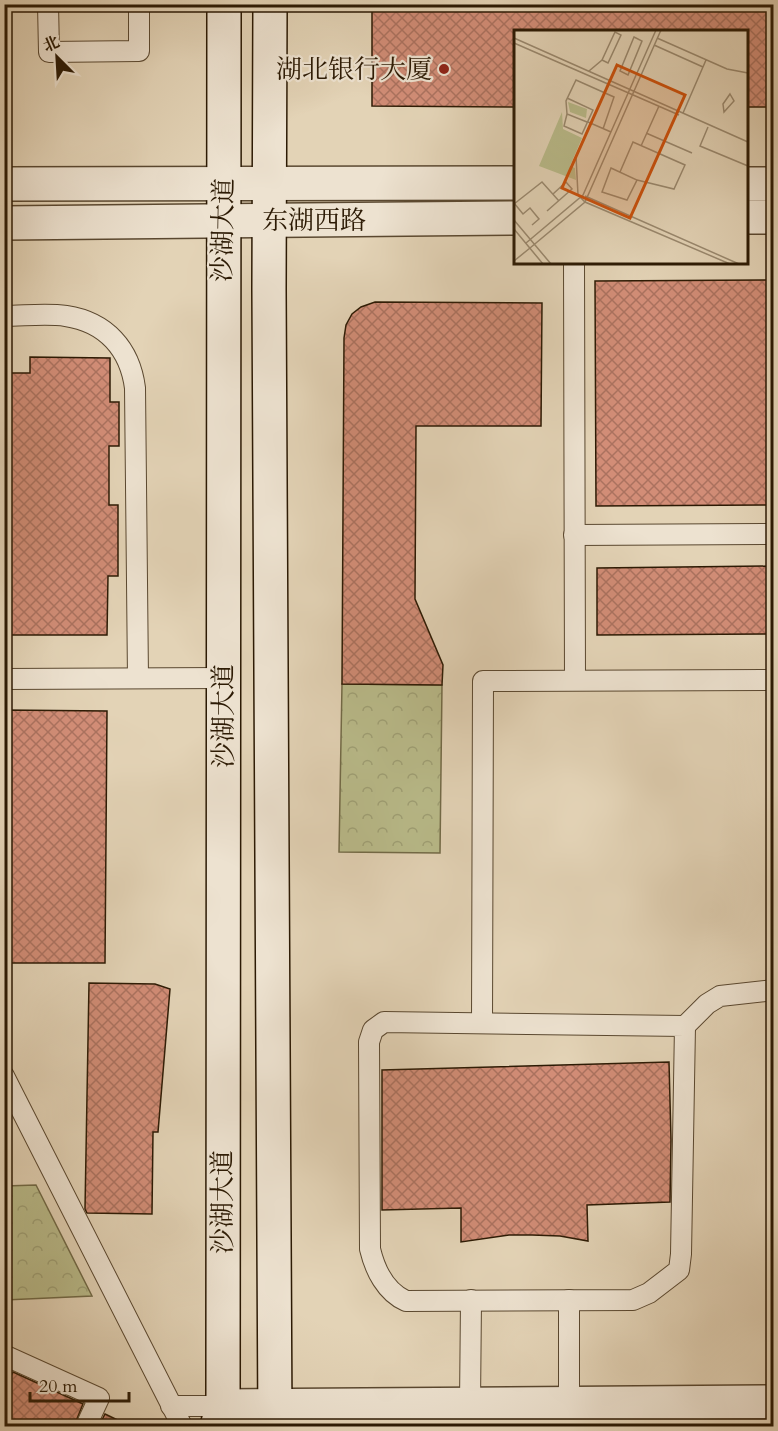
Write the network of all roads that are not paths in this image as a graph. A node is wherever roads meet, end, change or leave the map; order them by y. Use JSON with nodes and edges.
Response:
{"nodes":[{"id":1,"x":48,"y":4,"type":"edge"},
{"id":2,"x":139,"y":4,"type":"edge"},
{"id":3,"x":224,"y":4,"type":"edge"},
{"id":4,"x":270,"y":4,"type":"edge"},
{"id":5,"x":224,"y":183,"type":"junction"},
{"id":6,"x":269,"y":183,"type":"junction"},
{"id":7,"x":514,"y":183,"type":"edge"},
{"id":8,"x":748,"y":183,"type":"edge"},
{"id":9,"x":4,"y":184,"type":"edge"},
{"id":10,"x":774,"y":184,"type":"edge"},
{"id":11,"x":748,"y":217,"type":"edge"},
{"id":12,"x":774,"y":217,"type":"edge"},
{"id":13,"x":514,"y":219,"type":"edge"},
{"id":14,"x":269,"y":220,"type":"junction"},
{"id":15,"x":224,"y":221,"type":"junction"},
{"id":16,"x":4,"y":223,"type":"edge"},
{"id":17,"x":574,"y":264,"type":"edge"},
{"id":18,"x":4,"y":316,"type":"edge"},
{"id":19,"x":774,"y":534,"type":"edge"},
{"id":20,"x":574,"y":536,"type":"junction"},
{"id":21,"x":138,"y":678,"type":"junction"},
{"id":22,"x":223,"y":678,"type":"junction"},
{"id":23,"x":4,"y":679,"type":"edge"},
{"id":24,"x":575,"y":680,"type":"junction"},
{"id":25,"x":774,"y":680,"type":"edge"},
{"id":26,"x":774,"y":990,"type":"edge"},
{"id":27,"x":482,"y":1023,"type":"junction"},
{"id":28,"x":685,"y":1026,"type":"junction"},
{"id":29,"x":4,"y":1076,"type":"edge"},
{"id":30,"x":471,"y":1300,"type":"junction"},
{"id":31,"x":569,"y":1300,"type":"junction"},
{"id":32,"x":4,"y":1355,"type":"edge"},
{"id":33,"x":774,"y":1402,"type":"edge"},
{"id":34,"x":569,"y":1403,"type":"junction"},
{"id":35,"x":470,"y":1404,"type":"junction"},
{"id":36,"x":171,"y":1406,"type":"junction"},
{"id":37,"x":275,"y":1415,"type":"edge"},
{"id":38,"x":220,"y":1416,"type":"edge"},
{"id":39,"x":86,"y":1426,"type":"edge"},
{"id":40,"x":182,"y":1426,"type":"edge"}],
"edges":[{"from":1,"to":2,"type":"lane"},
{"from":3,"to":5,"type":"main road","name":"沙湖大道"},
{"from":4,"to":6,"type":"main road","name":"沙湖大道"},
{"from":5,"to":6,"type":"main road","name":"东湖西路"},
{"from":5,"to":9,"type":"main road","name":"东湖西路"},
{"from":5,"to":15,"type":"main road","name":"沙湖大道"},
{"from":6,"to":7,"type":"main road","name":"东湖西路"},
{"from":6,"to":14,"type":"main road","name":"沙湖大道"},
{"from":8,"to":10,"type":"main road"},
{"from":11,"to":12,"type":"main road"},
{"from":13,"to":14,"type":"main road","name":"东湖西路"},
{"from":14,"to":15,"type":"main road","name":"东湖西路"},
{"from":14,"to":37,"type":"main road","name":"沙湖大道"},
{"from":15,"to":16,"type":"main road","name":"东湖西路"},
{"from":15,"to":22,"type":"main road","name":"沙湖大道"},
{"from":17,"to":20,"type":"lane"},
{"from":18,"to":21,"type":"lane"},
{"from":19,"to":20,"type":"lane"},
{"from":20,"to":24,"type":"lane"},
{"from":21,"to":22,"type":"lane"},
{"from":21,"to":23,"type":"lane"},
{"from":22,"to":38,"type":"main road","name":"沙湖大道"},
{"from":24,"to":25,"type":"lane"},
{"from":24,"to":27,"type":"lane"},
{"from":26,"to":28,"type":"lane"},
{"from":27,"to":28,"type":"lane"},
{"from":27,"to":30,"type":"lane"},
{"from":28,"to":31,"type":"lane"},
{"from":29,"to":36,"type":"lane"},
{"from":30,"to":31,"type":"lane"},
{"from":30,"to":35,"type":"lane"},
{"from":31,"to":34,"type":"lane"},
{"from":32,"to":39,"type":"lane"},
{"from":33,"to":34,"type":"main road"},
{"from":34,"to":35,"type":"main road"},
{"from":35,"to":37,"type":"main road"},
{"from":36,"to":38,"type":"lane"},
{"from":36,"to":40,"type":"lane"},
{"from":37,"to":38,"type":"main road"}]}
